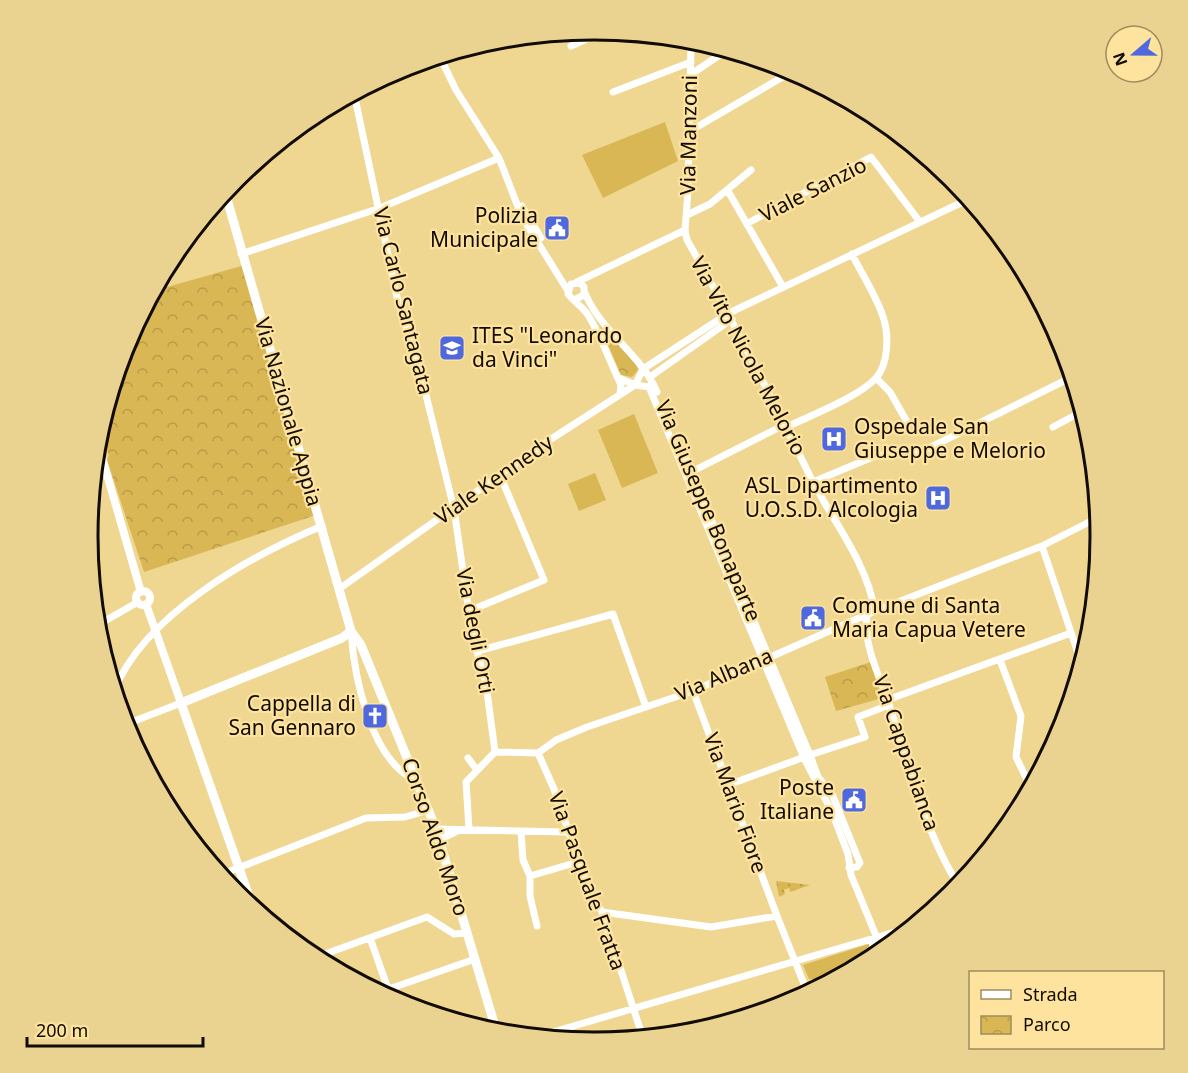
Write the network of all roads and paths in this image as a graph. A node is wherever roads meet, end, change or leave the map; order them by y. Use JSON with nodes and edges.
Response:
{"nodes":[{"id":1,"x":582,"y":41,"type":"edge"},
{"id":2,"x":570,"y":46,"type":"dead end"},
{"id":3,"x":691,"y":50,"type":"edge"},
{"id":4,"x":717,"y":56,"type":"edge"},
{"id":5,"x":691,"y":62,"type":"junction"},
{"id":6,"x":443,"y":64,"type":"edge"},
{"id":7,"x":690,"y":75,"type":"junction"},
{"id":8,"x":782,"y":77,"type":"edge"},
{"id":9,"x":613,"y":92,"type":"dead end"},
{"id":10,"x":356,"y":102,"type":"edge"},
{"id":11,"x":690,"y":131,"type":"junction"},
{"id":12,"x":498,"y":158,"type":"junction"},
{"id":13,"x":751,"y":171,"type":"dead end"},
{"id":14,"x":505,"y":175,"type":"junction"},
{"id":15,"x":728,"y":191,"type":"junction"},
{"id":16,"x":228,"y":202,"type":"edge"},
{"id":17,"x":961,"y":203,"type":"edge"},
{"id":18,"x":380,"y":208,"type":"junction"},
{"id":19,"x":687,"y":215,"type":"junction"},
{"id":20,"x":920,"y":222,"type":"junction"},
{"id":21,"x":748,"y":223,"type":"junction"},
{"id":22,"x":685,"y":231,"type":"junction"},
{"id":23,"x":668,"y":239,"type":"junction"},
{"id":24,"x":687,"y":240,"type":"junction"},
{"id":25,"x":241,"y":254,"type":"junction"},
{"id":26,"x":852,"y":254,"type":"junction"},
{"id":27,"x":595,"y":275,"type":"junction"},
{"id":28,"x":575,"y":282,"type":"junction"},
{"id":29,"x":783,"y":287,"type":"junction"},
{"id":30,"x":567,"y":291,"type":"junction"},
{"id":31,"x":585,"y":291,"type":"junction"},
{"id":32,"x":574,"y":300,"type":"junction"},
{"id":33,"x":731,"y":316,"type":"junction"},
{"id":34,"x":600,"y":319,"type":"junction"},
{"id":35,"x":592,"y":323,"type":"junction"},
{"id":36,"x":643,"y":369,"type":"junction"},
{"id":37,"x":616,"y":375,"type":"junction"},
{"id":38,"x":650,"y":377,"type":"junction"},
{"id":39,"x":876,"y":378,"type":"junction"},
{"id":40,"x":1065,"y":380,"type":"edge"},
{"id":41,"x":635,"y":385,"type":"junction"},
{"id":42,"x":620,"y":394,"type":"junction"},
{"id":43,"x":1075,"y":415,"type":"edge"},
{"id":44,"x":906,"y":420,"type":"dead end"},
{"id":45,"x":786,"y":425,"type":"junction"},
{"id":46,"x":1053,"y":427,"type":"dead end"},
{"id":47,"x":104,"y":463,"type":"edge"},
{"id":48,"x":689,"y":473,"type":"junction"},
{"id":49,"x":500,"y":476,"type":"junction"},
{"id":50,"x":813,"y":482,"type":"junction"},
{"id":51,"x":454,"y":509,"type":"junction"},
{"id":52,"x":1090,"y":522,"type":"edge"},
{"id":53,"x":322,"y":526,"type":"junction"},
{"id":54,"x":1042,"y":546,"type":"junction"},
{"id":55,"x":339,"y":589,"type":"junction"},
{"id":56,"x":142,"y":603,"type":"junction"},
{"id":57,"x":875,"y":610,"type":"junction"},
{"id":58,"x":469,"y":611,"type":"junction"},
{"id":59,"x":867,"y":616,"type":"junction"},
{"id":60,"x":106,"y":621,"type":"edge"},
{"id":61,"x":155,"y":631,"type":"junction"},
{"id":62,"x":351,"y":631,"type":"junction"},
{"id":63,"x":1071,"y":633,"type":"junction"},
{"id":64,"x":1076,"y":649,"type":"edge"},
{"id":65,"x":478,"y":651,"type":"junction"},
{"id":66,"x":767,"y":657,"type":"junction"},
{"id":67,"x":1000,"y":660,"type":"junction"},
{"id":68,"x":119,"y":680,"type":"edge"},
{"id":69,"x":693,"y":691,"type":"junction"},
{"id":70,"x":888,"y":702,"type":"junction"},
{"id":71,"x":181,"y":703,"type":"junction"},
{"id":72,"x":646,"y":707,"type":"junction"},
{"id":73,"x":134,"y":721,"type":"edge"},
{"id":74,"x":495,"y":752,"type":"junction"},
{"id":75,"x":538,"y":753,"type":"junction"},
{"id":76,"x":809,"y":756,"type":"junction"},
{"id":77,"x":468,"y":758,"type":"dead end"},
{"id":78,"x":477,"y":770,"type":"junction"},
{"id":79,"x":417,"y":779,"type":"junction"},
{"id":80,"x":1027,"y":779,"type":"edge"},
{"id":81,"x":728,"y":785,"type":"junction"},
{"id":82,"x":828,"y":787,"type":"junction"},
{"id":83,"x":821,"y":792,"type":"junction"},
{"id":84,"x":429,"y":810,"type":"junction"},
{"id":85,"x":436,"y":829,"type":"junction"},
{"id":86,"x":469,"y":829,"type":"junction"},
{"id":87,"x":460,"y":830,"type":"junction"},
{"id":88,"x":521,"y":832,"type":"junction"},
{"id":89,"x":567,"y":832,"type":"junction"},
{"id":90,"x":439,"y":840,"type":"junction"},
{"id":91,"x":578,"y":862,"type":"junction"},
{"id":92,"x":238,"y":866,"type":"junction"},
{"id":93,"x":849,"y":868,"type":"junction"},
{"id":94,"x":228,"y":871,"type":"edge"},
{"id":95,"x":530,"y":876,"type":"junction"},
{"id":96,"x":954,"y":877,"type":"edge"},
{"id":97,"x":246,"y":890,"type":"edge"},
{"id":98,"x":602,"y":912,"type":"junction"},
{"id":99,"x":777,"y":916,"type":"junction"},
{"id":100,"x":537,"y":926,"type":"dead end"},
{"id":101,"x":467,"y":933,"type":"junction"},
{"id":102,"x":891,"y":934,"type":"edge"},
{"id":103,"x":370,"y":938,"type":"junction"},
{"id":104,"x":874,"y":939,"type":"junction"},
{"id":105,"x":874,"y":946,"type":"edge"},
{"id":106,"x":326,"y":954,"type":"edge"},
{"id":107,"x":475,"y":959,"type":"junction"},
{"id":108,"x":797,"y":961,"type":"junction"},
{"id":109,"x":805,"y":985,"type":"edge"},
{"id":110,"x":387,"y":987,"type":"edge"},
{"id":111,"x":390,"y":988,"type":"edge"},
{"id":112,"x":633,"y":1010,"type":"junction"},
{"id":113,"x":494,"y":1022,"type":"edge"},
{"id":114,"x":640,"y":1030,"type":"edge"},
{"id":115,"x":559,"y":1031,"type":"edge"}],
"edges":[{"from":1,"to":2,"type":"street"},
{"from":3,"to":5,"type":"street","name":"Via Manzoni"},
{"from":4,"to":7,"type":"street"},
{"from":5,"to":7,"type":"street","name":"Via Manzoni"},
{"from":5,"to":9,"type":"street"},
{"from":6,"to":12,"type":"street"},
{"from":7,"to":11,"type":"street","name":"Via Manzoni"},
{"from":8,"to":11,"type":"street"},
{"from":10,"to":18,"type":"street","name":"Via Carlo Santagata"},
{"from":11,"to":19,"type":"street","name":"Via Manzoni"},
{"from":12,"to":14,"type":"street"},
{"from":12,"to":18,"type":"street"},
{"from":13,"to":15,"type":"street"},
{"from":14,"to":28,"type":"street","name":"Via Giuseppe Bonaparte"},
{"from":14,"to":30,"type":"street"},
{"from":15,"to":19,"type":"street"},
{"from":15,"to":21,"type":"street"},
{"from":16,"to":25,"type":"main road","name":"Via Nazionale Appia"},
{"from":17,"to":20,"type":"street"},
{"from":18,"to":25,"type":"street"},
{"from":18,"to":51,"type":"street","name":"Via Carlo Santagata"},
{"from":19,"to":22,"type":"street","name":"Via Manzoni"},
{"from":20,"to":21,"type":"street","name":"Viale Sanzio"},
{"from":20,"to":26,"type":"street"},
{"from":21,"to":29,"type":"street"},
{"from":22,"to":23,"type":"street"},
{"from":22,"to":24,"type":"street","name":"Via Vito Nicola Melorio"},
{"from":23,"to":24,"type":"street"},
{"from":23,"to":27,"type":"street"},
{"from":24,"to":33,"type":"street","name":"Via Vito Nicola Melorio"},
{"from":25,"to":53,"type":"main road","name":"Via Nazionale Appia"},
{"from":26,"to":29,"type":"street"},
{"from":26,"to":39,"type":"street"},
{"from":27,"to":28,"type":"street"},
{"from":27,"to":31,"type":"street"},
{"from":28,"to":30,"type":"street"},
{"from":28,"to":31,"type":"street","name":"Via Giuseppe Bonaparte"},
{"from":29,"to":33,"type":"street"},
{"from":30,"to":32,"type":"street"},
{"from":31,"to":32,"type":"street"},
{"from":31,"to":34,"type":"street","name":"Via Giuseppe Bonaparte"},
{"from":32,"to":35,"type":"street"},
{"from":33,"to":36,"type":"street"},
{"from":33,"to":38,"type":"street"},
{"from":33,"to":45,"type":"street","name":"Via Vito Nicola Melorio"},
{"from":34,"to":35,"type":"street"},
{"from":34,"to":36,"type":"street","name":"Via Giuseppe Bonaparte"},
{"from":35,"to":37,"type":"street"},
{"from":36,"to":38,"type":"street","name":"Via Giuseppe Bonaparte"},
{"from":36,"to":41,"type":"street"},
{"from":37,"to":41,"type":"street"},
{"from":37,"to":42,"type":"street"},
{"from":38,"to":48,"type":"street","name":"Via Giuseppe Bonaparte"},
{"from":39,"to":44,"type":"street"},
{"from":39,"to":45,"type":"street"},
{"from":40,"to":50,"type":"street"},
{"from":41,"to":42,"type":"street","name":"Viale Kennedy"},
{"from":41,"to":48,"type":"street"},
{"from":42,"to":49,"type":"street","name":"Viale Kennedy"},
{"from":43,"to":46,"type":"street"},
{"from":45,"to":48,"type":"street"},
{"from":45,"to":50,"type":"street","name":"Via Vito Nicola Melorio"},
{"from":47,"to":56,"type":"street"},
{"from":48,"to":66,"type":"street"},
{"from":49,"to":51,"type":"street","name":"Viale Kennedy"},
{"from":49,"to":58,"type":"street"},
{"from":50,"to":57,"type":"street","name":"Via Vito Nicola Melorio"},
{"from":51,"to":55,"type":"street","name":"Viale Kennedy"},
{"from":51,"to":58,"type":"street","name":"Via degli Orti"},
{"from":52,"to":54,"type":"street","name":"Via Albana"},
{"from":53,"to":55,"type":"main road","name":"Via Nazionale Appia"},
{"from":53,"to":61,"type":"street"},
{"from":54,"to":57,"type":"street","name":"Via Albana"},
{"from":54,"to":63,"type":"street"},
{"from":55,"to":62,"type":"main road","name":"Via Nazionale Appia"},
{"from":56,"to":60,"type":"street"},
{"from":56,"to":61,"type":"street"},
{"from":57,"to":59,"type":"street","name":"Via Albana"},
{"from":58,"to":65,"type":"street","name":"Via degli Orti"},
{"from":59,"to":66,"type":"street","name":"Via Albana"},
{"from":59,"to":70,"type":"street","name":"Via Cappabianca"},
{"from":61,"to":68,"type":"street"},
{"from":61,"to":71,"type":"street"},
{"from":62,"to":71,"type":"main road"},
{"from":62,"to":79,"type":"main road","name":"Corso Aldo Moro"},
{"from":62,"to":79,"type":"street"},
{"from":63,"to":64,"type":"street"},
{"from":63,"to":67,"type":"street"},
{"from":65,"to":72,"type":"street"},
{"from":65,"to":74,"type":"street","name":"Via degli Orti"},
{"from":66,"to":69,"type":"street","name":"Via Albana"},
{"from":66,"to":76,"type":"street"},
{"from":67,"to":70,"type":"street"},
{"from":67,"to":80,"type":"street"},
{"from":69,"to":72,"type":"street","name":"Via Albana"},
{"from":69,"to":81,"type":"street","name":"Via Mario Fiore"},
{"from":70,"to":76,"type":"street"},
{"from":70,"to":96,"type":"street","name":"Via Cappabianca"},
{"from":71,"to":73,"type":"street"},
{"from":71,"to":92,"type":"main road"},
{"from":72,"to":75,"type":"street","name":"Via Albana"},
{"from":74,"to":75,"type":"street"},
{"from":74,"to":78,"type":"street"},
{"from":75,"to":89,"type":"street","name":"Via Pasquale Fratta"},
{"from":76,"to":81,"type":"street"},
{"from":76,"to":82,"type":"street"},
{"from":76,"to":83,"type":"street"},
{"from":77,"to":78,"type":"street"},
{"from":78,"to":86,"type":"street"},
{"from":79,"to":84,"type":"main road","name":"Corso Aldo Moro"},
{"from":81,"to":99,"type":"street","name":"Via Mario Fiore"},
{"from":82,"to":83,"type":"street"},
{"from":82,"to":93,"type":"street"},
{"from":83,"to":93,"type":"street"},
{"from":84,"to":85,"type":"main road","name":"Corso Aldo Moro"},
{"from":84,"to":92,"type":"street"},
{"from":85,"to":87,"type":"street"},
{"from":85,"to":90,"type":"main road","name":"Corso Aldo Moro"},
{"from":86,"to":87,"type":"street"},
{"from":86,"to":88,"type":"street"},
{"from":87,"to":90,"type":"street"},
{"from":88,"to":89,"type":"street"},
{"from":88,"to":95,"type":"street"},
{"from":89,"to":91,"type":"street","name":"Via Pasquale Fratta"},
{"from":90,"to":101,"type":"main road","name":"Corso Aldo Moro"},
{"from":91,"to":95,"type":"street"},
{"from":91,"to":98,"type":"street","name":"Via Pasquale Fratta"},
{"from":92,"to":94,"type":"street"},
{"from":92,"to":97,"type":"main road"},
{"from":93,"to":104,"type":"street"},
{"from":95,"to":100,"type":"street"},
{"from":98,"to":99,"type":"street"},
{"from":98,"to":112,"type":"street","name":"Via Pasquale Fratta"},
{"from":99,"to":108,"type":"street","name":"Via Mario Fiore"},
{"from":101,"to":103,"type":"street"},
{"from":101,"to":107,"type":"main road","name":"Corso Aldo Moro"},
{"from":102,"to":104,"type":"street"},
{"from":103,"to":106,"type":"street"},
{"from":103,"to":110,"type":"street"},
{"from":104,"to":105,"type":"street"},
{"from":104,"to":108,"type":"street"},
{"from":107,"to":111,"type":"street"},
{"from":107,"to":113,"type":"main road","name":"Corso Aldo Moro"},
{"from":108,"to":109,"type":"street","name":"Via Mario Fiore"},
{"from":108,"to":112,"type":"street"},
{"from":112,"to":114,"type":"street","name":"Via Pasquale Fratta"},
{"from":112,"to":115,"type":"street"}]}
